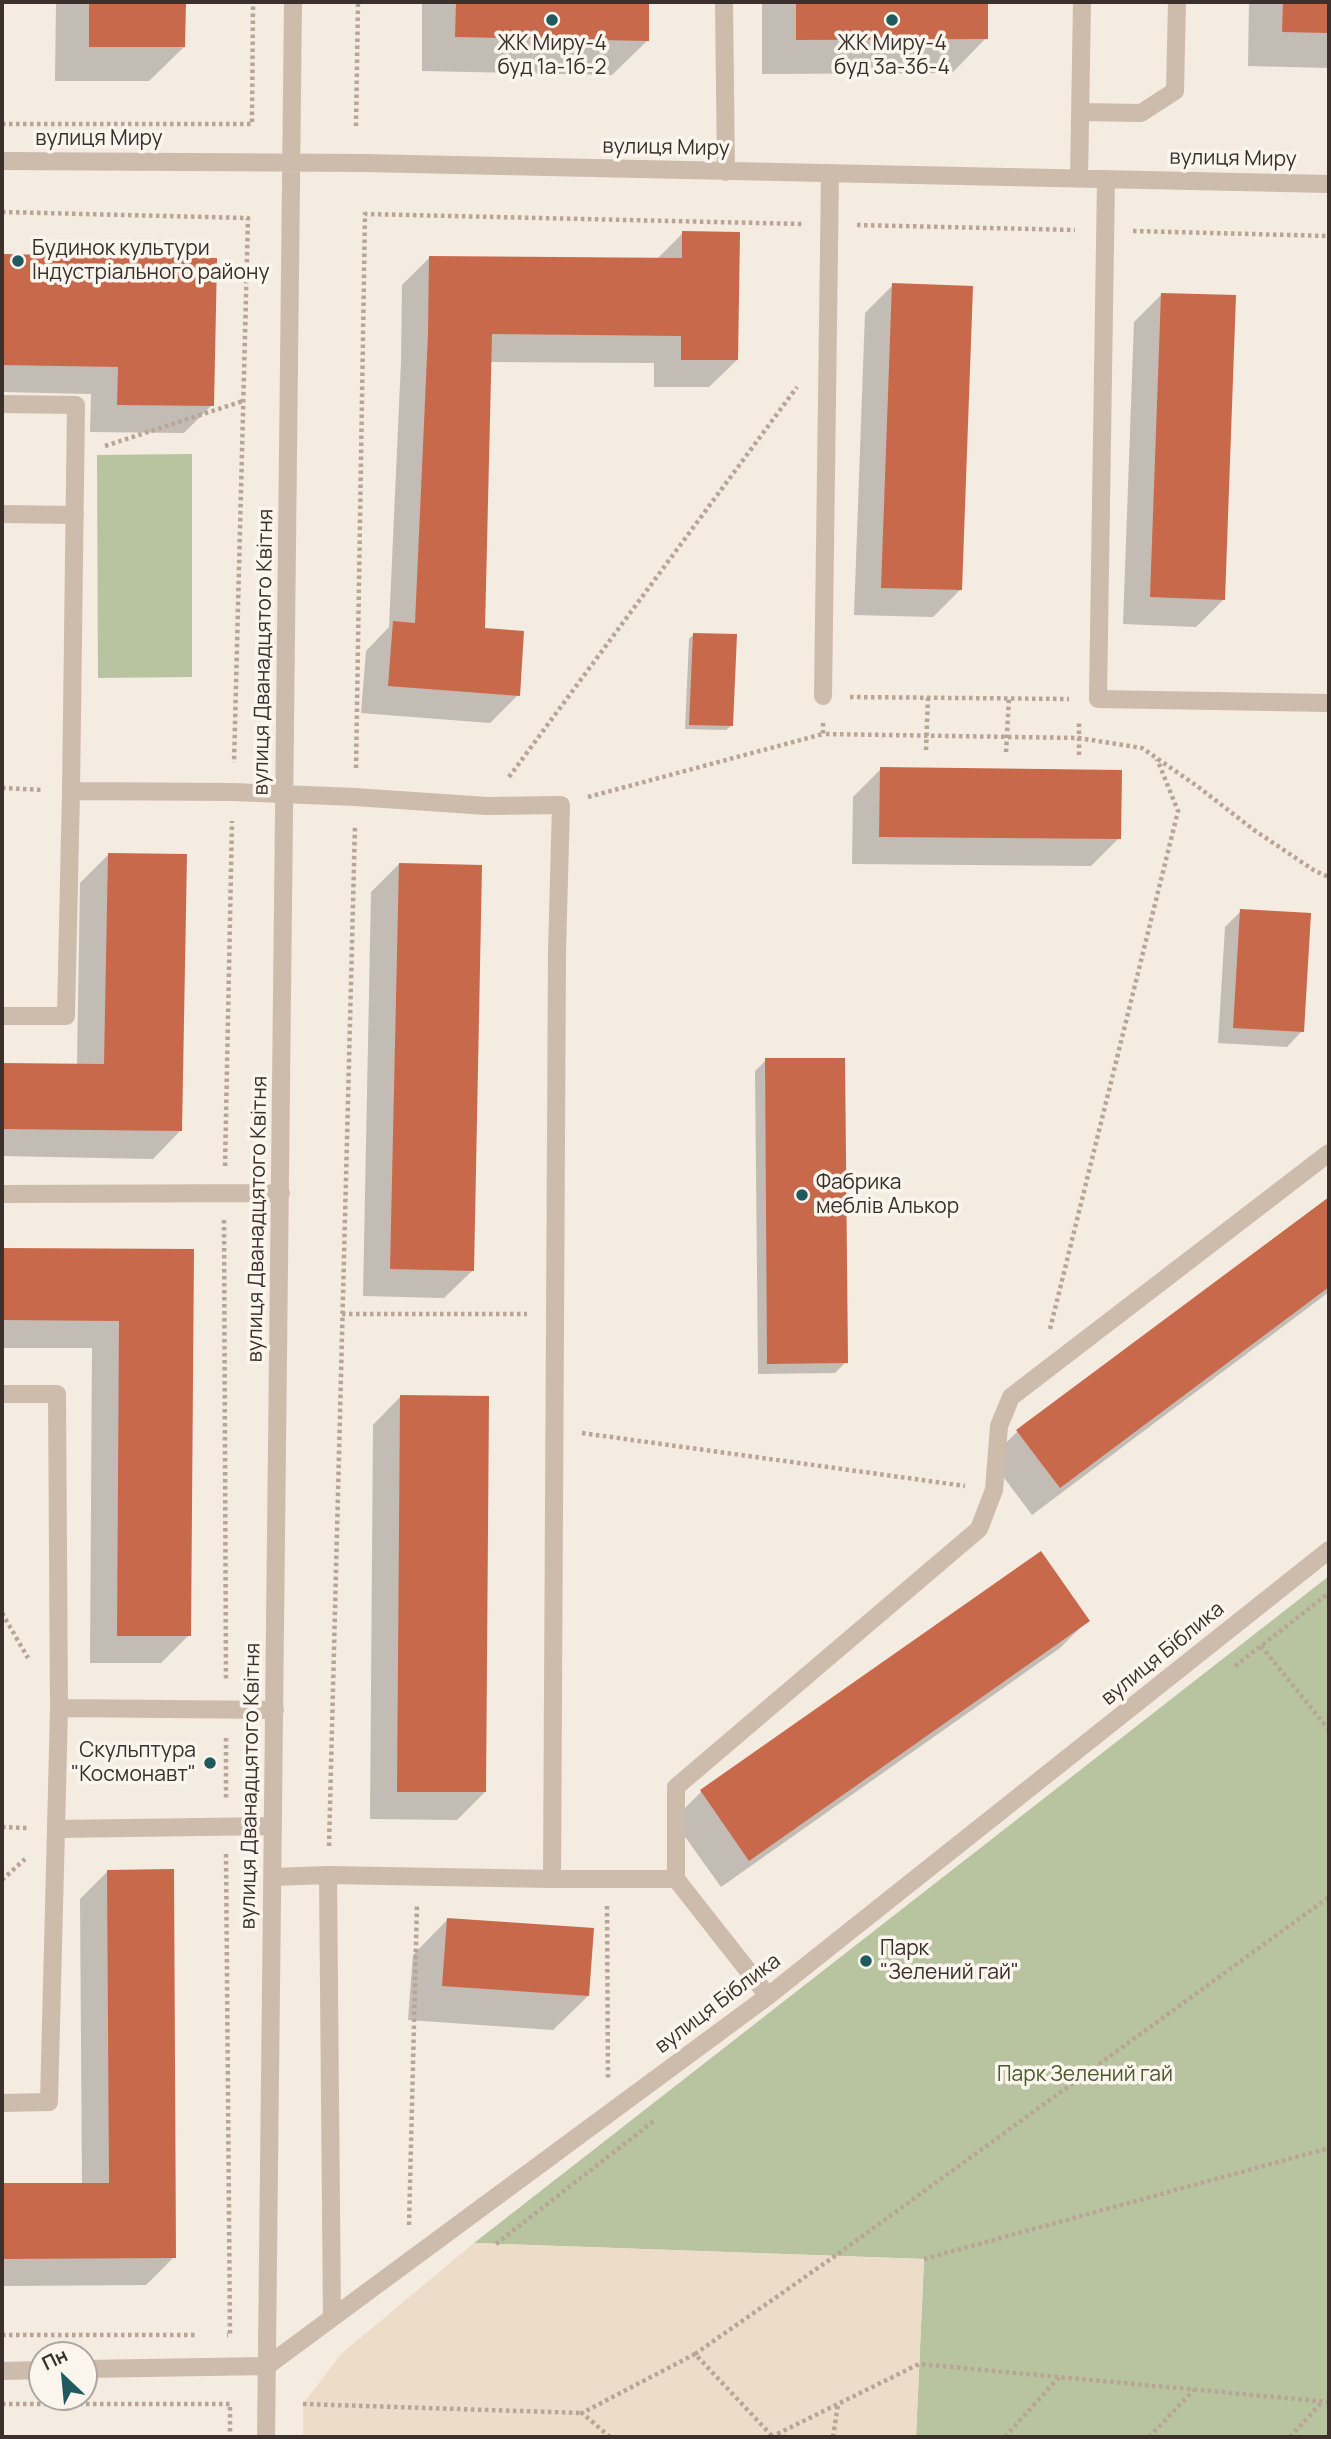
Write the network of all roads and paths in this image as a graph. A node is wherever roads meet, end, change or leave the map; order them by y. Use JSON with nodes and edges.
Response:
{"nodes":[{"id":1,"x":253,"y":2,"type":"edge"},
{"id":2,"x":293,"y":2,"type":"edge"},
{"id":3,"x":358,"y":2,"type":"edge"},
{"id":4,"x":724,"y":2,"type":"edge"},
{"id":5,"x":1082,"y":2,"type":"edge"},
{"id":6,"x":1177,"y":2,"type":"edge"},
{"id":7,"x":1081,"y":112,"type":"junction"},
{"id":8,"x":2,"y":124,"type":"edge"},
{"id":9,"x":356,"y":125,"type":"dead end"},
{"id":10,"x":2,"y":161,"type":"edge"},
{"id":11,"x":293,"y":162,"type":"junction"},
{"id":12,"x":726,"y":172,"type":"junction"},
{"id":13,"x":830,"y":174,"type":"junction"},
{"id":14,"x":1079,"y":179,"type":"junction"},
{"id":15,"x":1106,"y":179,"type":"junction"},
{"id":16,"x":1329,"y":184,"type":"edge"},
{"id":17,"x":2,"y":212,"type":"edge"},
{"id":18,"x":829,"y":224,"type":"junction"},
{"id":19,"x":1106,"y":230,"type":"junction"},
{"id":20,"x":1329,"y":236,"type":"edge"},
{"id":21,"x":827,"y":347,"type":"junction"},
{"id":22,"x":243,"y":401,"type":"junction"},
{"id":23,"x":2,"y":404,"type":"edge"},
{"id":24,"x":75,"y":456,"type":"junction"},
{"id":25,"x":2,"y":514,"type":"edge"},
{"id":26,"x":75,"y":515,"type":"junction"},
{"id":27,"x":823,"y":696,"type":"junction"},
{"id":28,"x":928,"y":697,"type":"junction"},
{"id":29,"x":1009,"y":698,"type":"junction"},
{"id":30,"x":1079,"y":699,"type":"junction"},
{"id":31,"x":1098,"y":699,"type":"junction"},
{"id":32,"x":1329,"y":703,"type":"edge"},
{"id":33,"x":823,"y":734,"type":"junction"},
{"id":34,"x":926,"y":735,"type":"junction"},
{"id":35,"x":1006,"y":736,"type":"junction"},
{"id":36,"x":1079,"y":738,"type":"junction"},
{"id":37,"x":926,"y":750,"type":"dead end"},
{"id":38,"x":1006,"y":752,"type":"dead end"},
{"id":39,"x":1079,"y":755,"type":"dead end"},
{"id":40,"x":1157,"y":758,"type":"junction"},
{"id":41,"x":2,"y":788,"type":"edge"},
{"id":42,"x":71,"y":792,"type":"junction"},
{"id":43,"x":233,"y":792,"type":"junction"},
{"id":44,"x":285,"y":794,"type":"junction"},
{"id":45,"x":355,"y":797,"type":"junction"},
{"id":46,"x":561,"y":805,"type":"junction"},
{"id":47,"x":487,"y":806,"type":"junction"},
{"id":48,"x":1329,"y":877,"type":"edge"},
{"id":49,"x":2,"y":1016,"type":"edge"},
{"id":50,"x":1329,"y":1153,"type":"edge"},
{"id":51,"x":224,"y":1193,"type":"junction"},
{"id":52,"x":281,"y":1193,"type":"junction"},
{"id":53,"x":2,"y":1194,"type":"edge"},
{"id":54,"x":342,"y":1314,"type":"junction"},
{"id":55,"x":556,"y":1314,"type":"junction"},
{"id":56,"x":1048,"y":1338,"type":"dead end"},
{"id":57,"x":2,"y":1394,"type":"edge"},
{"id":58,"x":555,"y":1429,"type":"junction"},
{"id":59,"x":994,"y":1489,"type":"junction"},
{"id":60,"x":1329,"y":1550,"type":"edge"},
{"id":61,"x":1261,"y":1646,"type":"dead end"},
{"id":62,"x":59,"y":1709,"type":"junction"},
{"id":63,"x":226,"y":1710,"type":"junction"},
{"id":64,"x":275,"y":1710,"type":"junction"},
{"id":65,"x":1329,"y":1730,"type":"edge"},
{"id":66,"x":273,"y":1826,"type":"junction"},
{"id":67,"x":226,"y":1827,"type":"junction"},
{"id":68,"x":56,"y":1829,"type":"junction"},
{"id":69,"x":328,"y":1875,"type":"junction"},
{"id":70,"x":273,"y":1877,"type":"junction"},
{"id":71,"x":552,"y":1879,"type":"junction"},
{"id":72,"x":676,"y":1879,"type":"junction"},
{"id":73,"x":1329,"y":1897,"type":"edge"},
{"id":74,"x":417,"y":1902,"type":"dead end"},
{"id":75,"x":607,"y":1905,"type":"dead end"},
{"id":76,"x":768,"y":1996,"type":"junction"},
{"id":77,"x":618,"y":2081,"type":"dead end"},
{"id":78,"x":2,"y":2103,"type":"edge"},
{"id":79,"x":1329,"y":2148,"type":"edge"},
{"id":80,"x":408,"y":2235,"type":"dead end"},
{"id":81,"x":924,"y":2259,"type":"dead end"},
{"id":82,"x":332,"y":2318,"type":"junction"},
{"id":83,"x":205,"y":2334,"type":"dead end"},
{"id":84,"x":219,"y":2334,"type":"dead end"},
{"id":85,"x":2,"y":2335,"type":"edge"},
{"id":86,"x":695,"y":2354,"type":"junction"},
{"id":87,"x":267,"y":2365,"type":"junction"},
{"id":88,"x":98,"y":2369,"type":"edge"},
{"id":89,"x":28,"y":2370,"type":"edge"},
{"id":90,"x":2,"y":2371,"type":"edge"},
{"id":91,"x":1059,"y":2377,"type":"junction"},
{"id":92,"x":1195,"y":2389,"type":"junction"},
{"id":93,"x":1322,"y":2401,"type":"junction"},
{"id":94,"x":1329,"y":2402,"type":"edge"},
{"id":95,"x":2,"y":2403,"type":"edge"},
{"id":96,"x":303,"y":2404,"type":"dead end"},
{"id":97,"x":838,"y":2404,"type":"junction"},
{"id":98,"x":582,"y":2413,"type":"junction"},
{"id":99,"x":230,"y":2437,"type":"edge"},
{"id":100,"x":266,"y":2437,"type":"edge"},
{"id":101,"x":610,"y":2437,"type":"edge"},
{"id":102,"x":772,"y":2437,"type":"edge"},
{"id":103,"x":789,"y":2437,"type":"edge"},
{"id":104,"x":833,"y":2437,"type":"edge"},
{"id":105,"x":1004,"y":2437,"type":"edge"},
{"id":106,"x":1149,"y":2437,"type":"edge"},
{"id":107,"x":1290,"y":2437,"type":"edge"}],
"edges":[{"from":1,"to":8,"type":"path"},
{"from":2,"to":11,"type":"street","name":"вулиця Дванадцятого Квітня"},
{"from":3,"to":9,"type":"path"},
{"from":4,"to":12,"type":"street"},
{"from":5,"to":7,"type":"street"},
{"from":6,"to":7,"type":"street"},
{"from":7,"to":14,"type":"street"},
{"from":10,"to":11,"type":"street","name":"вулиця Миру"},
{"from":11,"to":12,"type":"street","name":"вулиця Миру"},
{"from":11,"to":44,"type":"street","name":"вулиця Дванадцятого Квітня"},
{"from":12,"to":13,"type":"street","name":"вулиця Миру"},
{"from":13,"to":14,"type":"street","name":"вулиця Миру"},
{"from":13,"to":18,"type":"street"},
{"from":14,"to":15,"type":"street","name":"вулиця Миру"},
{"from":15,"to":16,"type":"street","name":"вулиця Миру"},
{"from":15,"to":19,"type":"street"},
{"from":17,"to":22,"type":"path"},
{"from":18,"to":19,"type":"path"},
{"from":18,"to":21,"type":"street"},
{"from":18,"to":45,"type":"path"},
{"from":19,"to":20,"type":"path"},
{"from":19,"to":31,"type":"street"},
{"from":21,"to":27,"type":"street"},
{"from":21,"to":47,"type":"path"},
{"from":22,"to":24,"type":"path"},
{"from":22,"to":43,"type":"path"},
{"from":23,"to":24,"type":"street"},
{"from":24,"to":26,"type":"street"},
{"from":25,"to":26,"type":"street"},
{"from":26,"to":42,"type":"street"},
{"from":27,"to":28,"type":"path"},
{"from":27,"to":33,"type":"path"},
{"from":28,"to":29,"type":"path"},
{"from":28,"to":34,"type":"path"},
{"from":29,"to":30,"type":"path"},
{"from":29,"to":35,"type":"path"},
{"from":30,"to":31,"type":"path"},
{"from":30,"to":36,"type":"path"},
{"from":31,"to":32,"type":"street"},
{"from":33,"to":34,"type":"path"},
{"from":33,"to":46,"type":"path"},
{"from":34,"to":35,"type":"path"},
{"from":34,"to":37,"type":"path"},
{"from":35,"to":36,"type":"path"},
{"from":35,"to":38,"type":"path"},
{"from":36,"to":39,"type":"path"},
{"from":36,"to":40,"type":"path"},
{"from":40,"to":48,"type":"path"},
{"from":40,"to":56,"type":"path"},
{"from":41,"to":42,"type":"path"},
{"from":42,"to":43,"type":"street"},
{"from":42,"to":49,"type":"street"},
{"from":43,"to":44,"type":"street"},
{"from":43,"to":51,"type":"path"},
{"from":44,"to":45,"type":"street"},
{"from":44,"to":52,"type":"street","name":"вулиця Дванадцятого Квітня"},
{"from":45,"to":47,"type":"street"},
{"from":45,"to":54,"type":"path"},
{"from":46,"to":47,"type":"street"},
{"from":46,"to":55,"type":"street"},
{"from":50,"to":59,"type":"street"},
{"from":51,"to":52,"type":"street"},
{"from":51,"to":53,"type":"street"},
{"from":51,"to":63,"type":"path"},
{"from":52,"to":64,"type":"street","name":"вулиця Дванадцятого Квітня"},
{"from":54,"to":55,"type":"path"},
{"from":54,"to":69,"type":"path"},
{"from":55,"to":58,"type":"street"},
{"from":57,"to":62,"type":"street"},
{"from":58,"to":59,"type":"path"},
{"from":58,"to":71,"type":"street"},
{"from":59,"to":72,"type":"street"},
{"from":60,"to":76,"type":"street","name":"вулиця Біблика"},
{"from":61,"to":65,"type":"path"},
{"from":62,"to":63,"type":"street"},
{"from":62,"to":68,"type":"street"},
{"from":63,"to":64,"type":"street"},
{"from":63,"to":67,"type":"path"},
{"from":64,"to":66,"type":"street","name":"вулиця Дванадцятого Квітня"},
{"from":66,"to":67,"type":"street"},
{"from":66,"to":70,"type":"street","name":"вулиця Дванадцятого Квітня"},
{"from":67,"to":68,"type":"street"},
{"from":67,"to":84,"type":"path"},
{"from":68,"to":78,"type":"street"},
{"from":69,"to":70,"type":"street"},
{"from":69,"to":71,"type":"street"},
{"from":69,"to":82,"type":"street"},
{"from":70,"to":87,"type":"street","name":"вулиця Дванадцятого Квітня"},
{"from":71,"to":72,"type":"street"},
{"from":72,"to":76,"type":"street"},
{"from":73,"to":86,"type":"path"},
{"from":74,"to":80,"type":"path"},
{"from":75,"to":77,"type":"path"},
{"from":76,"to":82,"type":"street","name":"вулиця Біблика"},
{"from":79,"to":81,"type":"path"},
{"from":82,"to":87,"type":"street","name":"вулиця Біблика"},
{"from":83,"to":85,"type":"path"},
{"from":86,"to":98,"type":"path"},
{"from":86,"to":102,"type":"path"},
{"from":87,"to":88,"type":"street"},
{"from":87,"to":100,"type":"street","name":"вулиця Дванадцятого Квітня"},
{"from":89,"to":90,"type":"street"},
{"from":91,"to":92,"type":"path"},
{"from":91,"to":97,"type":"path"},
{"from":91,"to":105,"type":"path"},
{"from":92,"to":93,"type":"path"},
{"from":92,"to":106,"type":"path"},
{"from":93,"to":94,"type":"path"},
{"from":93,"to":107,"type":"path"},
{"from":95,"to":99,"type":"path"},
{"from":96,"to":98,"type":"path"},
{"from":97,"to":102,"type":"path"},
{"from":97,"to":104,"type":"path"},
{"from":98,"to":101,"type":"path"},
{"from":102,"to":103,"type":"path"}]}
